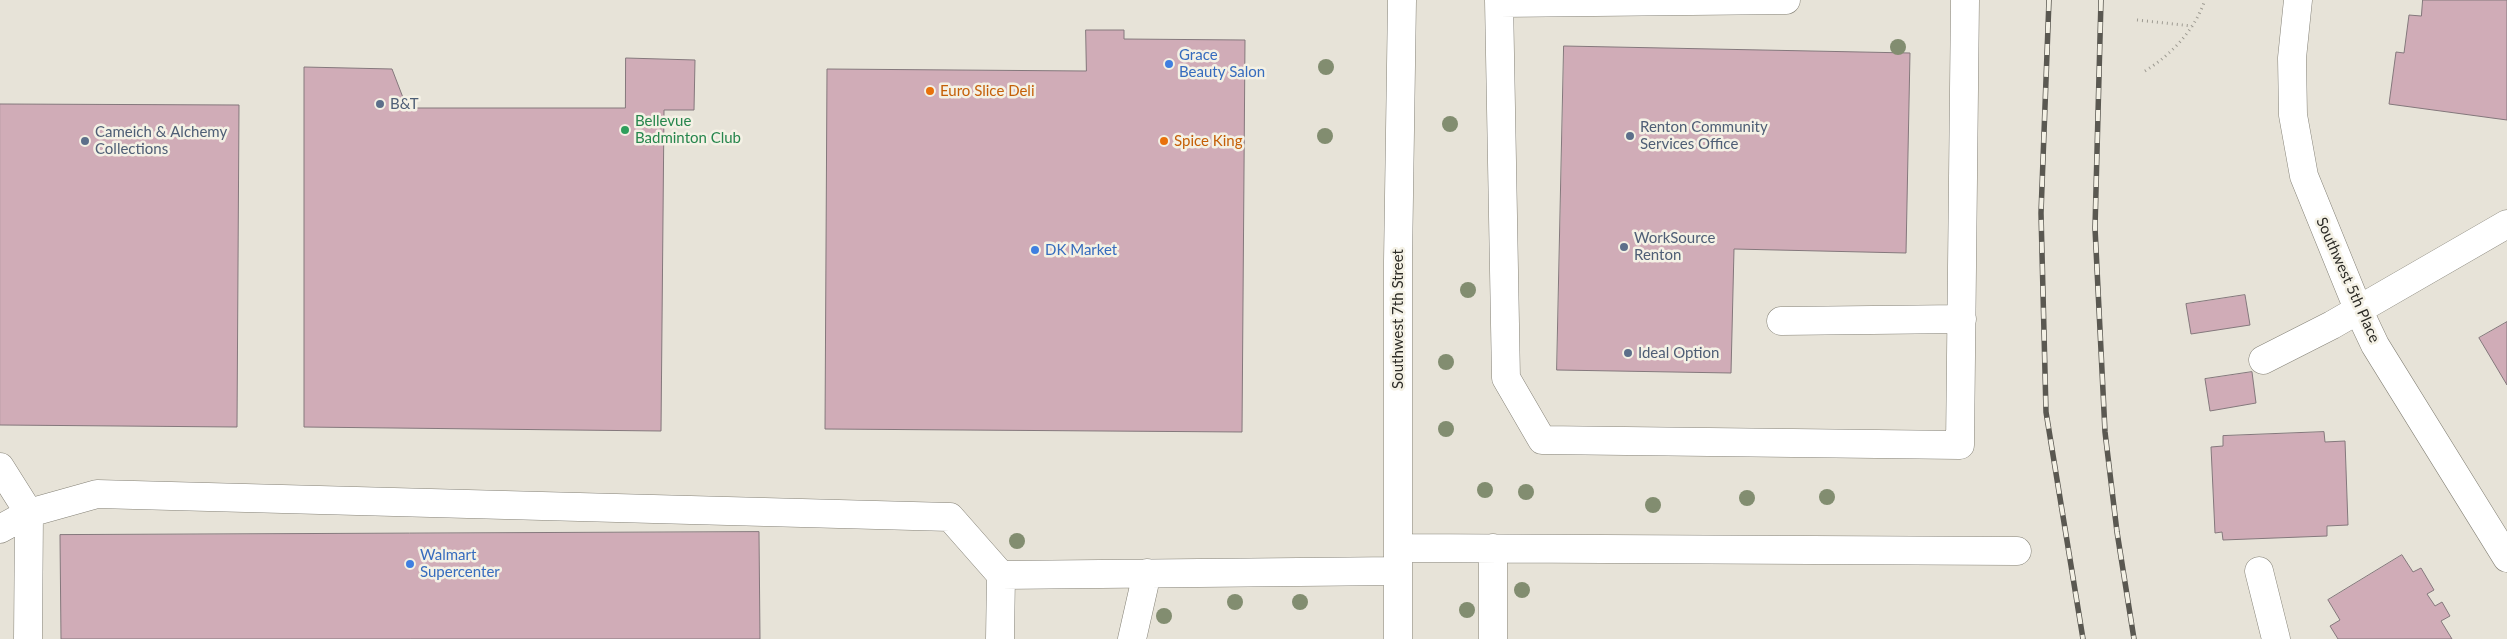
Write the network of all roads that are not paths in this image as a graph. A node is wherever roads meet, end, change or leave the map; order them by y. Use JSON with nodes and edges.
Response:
{"nodes":[{"id":1,"x":1402,"y":0,"type":"edge"},
{"id":2,"x":1786,"y":0,"type":"edge"},
{"id":3,"x":1965,"y":0,"type":"edge"},
{"id":4,"x":2298,"y":0,"type":"edge"},
{"id":5,"x":1499,"y":2,"type":"edge"},
{"id":6,"x":2507,"y":224,"type":"edge"},
{"id":7,"x":2358,"y":310,"type":"junction"},
{"id":8,"x":1962,"y":320,"type":"junction"},
{"id":9,"x":1781,"y":321,"type":"dead end"},
{"id":10,"x":2263,"y":360,"type":"dead end"},
{"id":11,"x":0,"y":467,"type":"edge"},
{"id":12,"x":29,"y":513,"type":"junction"},
{"id":13,"x":0,"y":529,"type":"edge"},
{"id":14,"x":1492,"y":548,"type":"junction"},
{"id":15,"x":2017,"y":551,"type":"dead end"},
{"id":16,"x":2507,"y":558,"type":"edge"},
{"id":17,"x":1398,"y":560,"type":"junction"},
{"id":18,"x":2259,"y":571,"type":"dead end"},
{"id":19,"x":1147,"y":573,"type":"junction"},
{"id":20,"x":1001,"y":575,"type":"junction"},
{"id":21,"x":28,"y":639,"type":"edge"},
{"id":22,"x":1000,"y":639,"type":"edge"},
{"id":23,"x":1132,"y":639,"type":"edge"},
{"id":24,"x":1398,"y":639,"type":"edge"},
{"id":25,"x":1492,"y":639,"type":"edge"},
{"id":26,"x":2276,"y":639,"type":"edge"}],
"edges":[{"from":1,"to":17,"type":"street","name":"Southwest 7th Street"},
{"from":2,"to":5,"type":"street"},
{"from":3,"to":8,"type":"street"},
{"from":4,"to":7,"type":"street","name":"Southwest 5th Place"},
{"from":5,"to":8,"type":"street"},
{"from":6,"to":7,"type":"street"},
{"from":7,"to":10,"type":"street"},
{"from":7,"to":16,"type":"street","name":"Southwest 5th Place"},
{"from":8,"to":9,"type":"street"},
{"from":11,"to":12,"type":"street"},
{"from":12,"to":13,"type":"street"},
{"from":12,"to":20,"type":"street"},
{"from":12,"to":21,"type":"street"},
{"from":14,"to":15,"type":"street"},
{"from":14,"to":17,"type":"street"},
{"from":14,"to":25,"type":"street"},
{"from":17,"to":19,"type":"street"},
{"from":17,"to":24,"type":"street","name":"Southwest 7th Street"},
{"from":18,"to":26,"type":"street"},
{"from":19,"to":20,"type":"street"},
{"from":19,"to":23,"type":"street"},
{"from":20,"to":22,"type":"street"}]}
